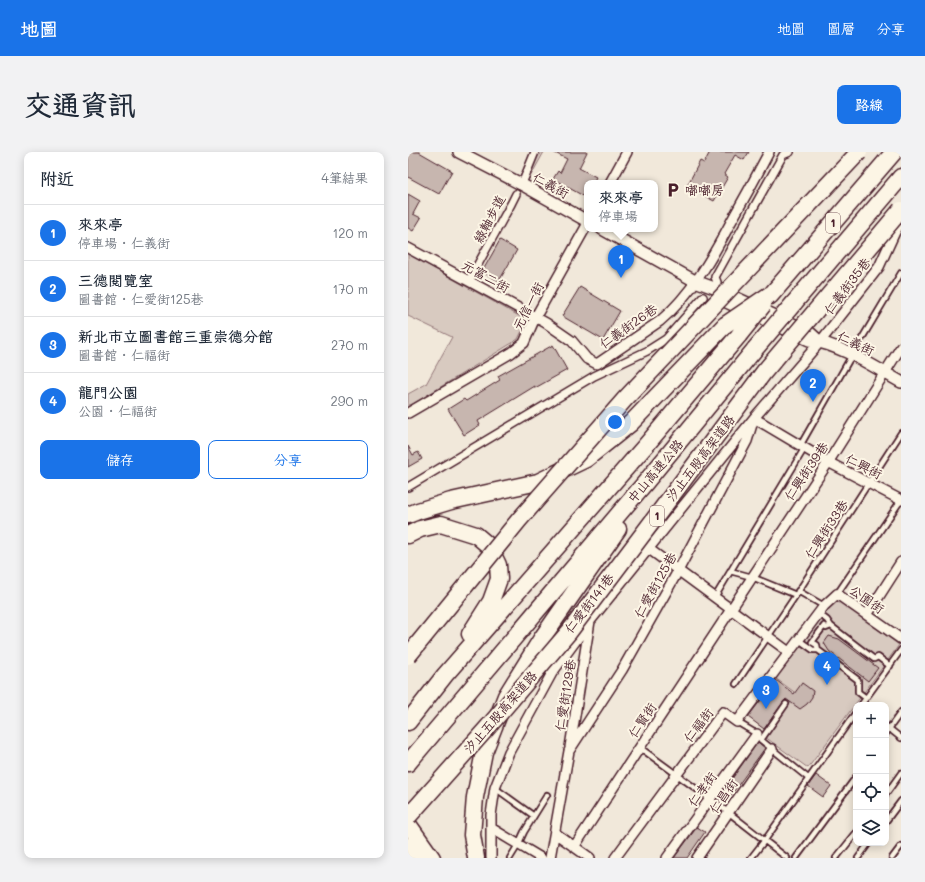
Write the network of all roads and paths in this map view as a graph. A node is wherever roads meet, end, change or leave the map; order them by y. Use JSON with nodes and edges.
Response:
{"nodes":[{"id":1,"x":459,"y":152,"type":"edge"},
{"id":2,"x":536,"y":152,"type":"edge"},
{"id":3,"x":627,"y":152,"type":"edge"},
{"id":4,"x":769,"y":152,"type":"edge"},
{"id":5,"x":790,"y":152,"type":"edge"},
{"id":6,"x":859,"y":152,"type":"edge"},
{"id":7,"x":894,"y":153,"type":"edge"},
{"id":8,"x":901,"y":177,"type":"edge"},
{"id":9,"x":524,"y":179,"type":"dead end"},
{"id":10,"x":612,"y":180,"type":"edge"},
{"id":11,"x":516,"y":194,"type":"dead end"},
{"id":12,"x":901,"y":210,"type":"edge"},
{"id":13,"x":584,"y":219,"type":"edge"},
{"id":14,"x":901,"y":222,"type":"edge"},
{"id":15,"x":584,"y":230,"type":"edge"},
{"id":16,"x":607,"y":232,"type":"edge"},
{"id":17,"x":408,"y":248,"type":"edge"},
{"id":18,"x":901,"y":273,"type":"edge"},
{"id":19,"x":471,"y":277,"type":"dead end"},
{"id":20,"x":695,"y":281,"type":"junction"},
{"id":21,"x":717,"y":282,"type":"dead end"},
{"id":22,"x":771,"y":295,"type":"junction"},
{"id":23,"x":703,"y":297,"type":"dead end"},
{"id":24,"x":535,"y":318,"type":"junction"},
{"id":25,"x":820,"y":342,"type":"junction"},
{"id":26,"x":901,"y":348,"type":"edge"},
{"id":27,"x":852,"y":355,"type":"junction"},
{"id":28,"x":587,"y":359,"type":"joint"},
{"id":29,"x":885,"y":373,"type":"junction"},
{"id":30,"x":901,"y":382,"type":"edge"},
{"id":31,"x":408,"y":413,"type":"edge"},
{"id":32,"x":754,"y":418,"type":"junction"},
{"id":33,"x":691,"y":427,"type":"junction"},
{"id":34,"x":901,"y":433,"type":"edge"},
{"id":35,"x":802,"y":447,"type":"junction"},
{"id":36,"x":828,"y":462,"type":"junction"},
{"id":37,"x":869,"y":483,"type":"junction"},
{"id":38,"x":408,"y":487,"type":"edge"},
{"id":39,"x":901,"y":500,"type":"edge"},
{"id":40,"x":431,"y":506,"type":"junction"},
{"id":41,"x":408,"y":515,"type":"edge"},
{"id":42,"x":408,"y":519,"type":"edge"},
{"id":43,"x":408,"y":535,"type":"edge"},
{"id":44,"x":649,"y":549,"type":"junction"},
{"id":45,"x":901,"y":562,"type":"edge"},
{"id":46,"x":678,"y":571,"type":"junction"},
{"id":47,"x":730,"y":571,"type":"junction"},
{"id":48,"x":752,"y":577,"type":"junction"},
{"id":49,"x":797,"y":593,"type":"junction"},
{"id":50,"x":837,"y":594,"type":"junction"},
{"id":51,"x":714,"y":597,"type":"junction"},
{"id":52,"x":824,"y":606,"type":"junction"},
{"id":53,"x":731,"y":609,"type":"junction"},
{"id":54,"x":819,"y":614,"type":"junction"},
{"id":55,"x":867,"y":615,"type":"junction"},
{"id":56,"x":591,"y":620,"type":"junction"},
{"id":57,"x":831,"y":626,"type":"junction"},
{"id":58,"x":768,"y":637,"type":"junction"},
{"id":59,"x":901,"y":639,"type":"edge"},
{"id":60,"x":799,"y":640,"type":"junction"},
{"id":61,"x":818,"y":650,"type":"junction"},
{"id":62,"x":901,"y":650,"type":"edge"},
{"id":63,"x":790,"y":652,"type":"junction"},
{"id":64,"x":408,"y":656,"type":"edge"},
{"id":65,"x":890,"y":666,"type":"junction"},
{"id":66,"x":445,"y":674,"type":"junction"},
{"id":67,"x":736,"y":684,"type":"dead end"},
{"id":68,"x":866,"y":698,"type":"junction"},
{"id":69,"x":863,"y":702,"type":"edge"},
{"id":70,"x":786,"y":704,"type":"dead end"},
{"id":71,"x":901,"y":712,"type":"edge"},
{"id":72,"x":853,"y":716,"type":"edge"},
{"id":73,"x":408,"y":722,"type":"edge"},
{"id":74,"x":737,"y":722,"type":"junction"},
{"id":75,"x":889,"y":727,"type":"edge"},
{"id":76,"x":889,"y":729,"type":"edge"},
{"id":77,"x":759,"y":737,"type":"junction"},
{"id":78,"x":901,"y":738,"type":"edge"},
{"id":79,"x":639,"y":747,"type":"junction"},
{"id":80,"x":772,"y":748,"type":"junction"},
{"id":81,"x":569,"y":751,"type":"junction"},
{"id":82,"x":410,"y":761,"type":"edge"},
{"id":83,"x":901,"y":773,"type":"edge"},
{"id":84,"x":677,"y":775,"type":"junction"},
{"id":85,"x":808,"y":778,"type":"junction"},
{"id":86,"x":853,"y":781,"type":"edge"},
{"id":87,"x":496,"y":788,"type":"junction"},
{"id":88,"x":889,"y":790,"type":"edge"},
{"id":89,"x":547,"y":795,"type":"dead end"},
{"id":90,"x":710,"y":799,"type":"junction"},
{"id":91,"x":901,"y":801,"type":"edge"},
{"id":92,"x":728,"y":812,"type":"junction"},
{"id":93,"x":534,"y":816,"type":"junction"},
{"id":94,"x":408,"y":817,"type":"edge"},
{"id":95,"x":889,"y":817,"type":"edge"},
{"id":96,"x":408,"y":824,"type":"edge"},
{"id":97,"x":491,"y":828,"type":"junction"},
{"id":98,"x":554,"y":834,"type":"junction"},
{"id":99,"x":853,"y":837,"type":"edge"},
{"id":100,"x":765,"y":840,"type":"junction"},
{"id":101,"x":518,"y":845,"type":"junction"},
{"id":102,"x":408,"y":846,"type":"edge"},
{"id":103,"x":867,"y":846,"type":"edge"},
{"id":104,"x":901,"y":846,"type":"edge"},
{"id":105,"x":574,"y":847,"type":"junction"},
{"id":106,"x":417,"y":858,"type":"edge"},
{"id":107,"x":432,"y":858,"type":"edge"},
{"id":108,"x":476,"y":858,"type":"edge"},
{"id":109,"x":491,"y":858,"type":"edge"},
{"id":110,"x":510,"y":858,"type":"edge"},
{"id":111,"x":541,"y":858,"type":"edge"},
{"id":112,"x":550,"y":858,"type":"edge"},
{"id":113,"x":590,"y":858,"type":"edge"},
{"id":114,"x":615,"y":858,"type":"edge"},
{"id":115,"x":667,"y":858,"type":"edge"},
{"id":116,"x":697,"y":858,"type":"edge"},
{"id":117,"x":751,"y":858,"type":"edge"},
{"id":118,"x":787,"y":858,"type":"edge"},
{"id":119,"x":796,"y":858,"type":"edge"},
{"id":120,"x":836,"y":858,"type":"edge"},
{"id":121,"x":858,"y":858,"type":"edge"},
{"id":122,"x":892,"y":858,"type":"edge"}],
"edges":[{"from":1,"to":13,"type":"street","name":"仁義街"},
{"from":2,"to":9,"type":"street"},
{"from":3,"to":10,"type":"street"},
{"from":4,"to":20,"type":"street"},
{"from":5,"to":21,"type":"street"},
{"from":6,"to":64,"type":"highway","number":"1","bridge":true},
{"from":7,"to":22,"type":"highway","name":"中山高速公路","number":"1"},
{"from":8,"to":33,"type":"highway","name":"中山高速公路","number":"1","bridge":true},
{"from":11,"to":19,"type":"street","name":"綠軸步道"},
{"from":12,"to":94,"type":"highway","name":"汐止五股高架道路","number":"1","bridge":true},
{"from":14,"to":25,"type":"street","name":"仁義街35巷"},
{"from":15,"to":24,"type":"street","name":"元信一街"},
{"from":16,"to":20,"type":"street","name":"仁義街"},
{"from":17,"to":24,"type":"street","name":"元富二街"},
{"from":18,"to":27,"type":"lane"},
{"from":20,"to":25,"type":"street","name":"仁義街"},
{"from":20,"to":28,"type":"street","name":"仁義街26巷"},
{"from":22,"to":40,"type":"highway","bridge":true},
{"from":22,"to":66,"type":"highway","name":"中山高速公路","number":"1","bridge":true},
{"from":23,"to":38,"type":"street"},
{"from":24,"to":28,"type":"street","name":"元富二街"},
{"from":24,"to":31,"type":"street","name":"元信一街"},
{"from":25,"to":27,"type":"street","name":"仁義街"},
{"from":25,"to":32,"type":"street","name":"仁愛街125巷"},
{"from":26,"to":29,"type":"street","name":"仁興街39巷"},
{"from":27,"to":29,"type":"street","name":"仁義街"},
{"from":27,"to":35,"type":"lane"},
{"from":29,"to":30,"type":"street","name":"仁義街"},
{"from":29,"to":36,"type":"street","name":"仁興街39巷"},
{"from":32,"to":35,"type":"street","name":"仁興街"},
{"from":32,"to":44,"type":"street","name":"仁愛街141巷"},
{"from":32,"to":46,"type":"street","name":"仁愛街125巷"},
{"from":33,"to":82,"type":"highway","name":"中山高速公路","number":"1"},
{"from":33,"to":108,"type":"highway"},
{"from":34,"to":37,"type":"lane","name":"仁興街33巷"},
{"from":35,"to":36,"type":"street","name":"仁興街"},
{"from":35,"to":47,"type":"lane"},
{"from":36,"to":37,"type":"street","name":"仁興街"},
{"from":36,"to":48,"type":"street","name":"仁興街39巷"},
{"from":37,"to":39,"type":"street","name":"仁興街"},
{"from":37,"to":49,"type":"lane","name":"仁興街33巷"},
{"from":39,"to":50,"type":"lane"},
{"from":40,"to":41,"type":"highway"},
{"from":40,"to":42,"type":"highway"},
{"from":43,"to":66,"type":"highway"},
{"from":44,"to":46,"type":"street"},
{"from":44,"to":56,"type":"street","name":"仁愛街141巷"},
{"from":45,"to":55,"type":"street"},
{"from":46,"to":51,"type":"street"},
{"from":46,"to":81,"type":"street","name":"仁愛街125巷"},
{"from":47,"to":48,"type":"lane"},
{"from":47,"to":51,"type":"lane"},
{"from":48,"to":49,"type":"lane"},
{"from":48,"to":53,"type":"street","name":"仁興街39巷"},
{"from":49,"to":52,"type":"lane"},
{"from":49,"to":58,"type":"lane","name":"仁興街33巷"},
{"from":50,"to":52,"type":"street"},
{"from":50,"to":55,"type":"street","name":"公園街"},
{"from":51,"to":53,"type":"street"},
{"from":52,"to":54,"type":"street"},
{"from":53,"to":58,"type":"street"},
{"from":53,"to":79,"type":"street","name":"仁賢街"},
{"from":54,"to":57,"type":"lane"},
{"from":54,"to":60,"type":"street"},
{"from":55,"to":59,"type":"street","name":"公園街"},
{"from":56,"to":81,"type":"street","name":"仁愛街129巷"},
{"from":56,"to":87,"type":"street","name":"仁愛街141巷"},
{"from":57,"to":61,"type":"lane"},
{"from":57,"to":65,"type":"lane"},
{"from":58,"to":63,"type":"street"},
{"from":58,"to":67,"type":"lane","name":"仁興街33巷"},
{"from":60,"to":61,"type":"lane"},
{"from":60,"to":63,"type":"street"},
{"from":61,"to":68,"type":"lane"},
{"from":62,"to":65,"type":"lane"},
{"from":63,"to":74,"type":"street"},
{"from":65,"to":68,"type":"lane"},
{"from":66,"to":73,"type":"highway","name":"中山高速公路","number":"1"},
{"from":68,"to":69,"type":"lane"},
{"from":70,"to":77,"type":"lane"},
{"from":71,"to":75,"type":"lane"},
{"from":72,"to":85,"type":"lane"},
{"from":74,"to":77,"type":"lane"},
{"from":74,"to":84,"type":"street","name":"仁福街"},
{"from":76,"to":78,"type":"lane"},
{"from":77,"to":80,"type":"lane"},
{"from":77,"to":90,"type":"street","name":"仁孝街"},
{"from":79,"to":84,"type":"lane"},
{"from":79,"to":105,"type":"street","name":"仁賢街"},
{"from":80,"to":85,"type":"lane"},
{"from":80,"to":92,"type":"street","name":"仁昌街"},
{"from":81,"to":98,"type":"street","name":"仁愛街125巷"},
{"from":83,"to":88,"type":"lane"},
{"from":84,"to":90,"type":"lane"},
{"from":84,"to":114,"type":"street","name":"仁福街"},
{"from":85,"to":100,"type":"lane"},
{"from":86,"to":119,"type":"lane"},
{"from":87,"to":93,"type":"lane"},
{"from":87,"to":97,"type":"street","name":"仁愛街141巷"},
{"from":89,"to":93,"type":"lane"},
{"from":90,"to":92,"type":"lane"},
{"from":90,"to":115,"type":"street","name":"仁孝街"},
{"from":91,"to":95,"type":"lane"},
{"from":92,"to":100,"type":"lane"},
{"from":92,"to":116,"type":"street","name":"仁昌街"},
{"from":93,"to":101,"type":"lane"},
{"from":96,"to":107,"type":"highway"},
{"from":97,"to":101,"type":"street"},
{"from":97,"to":109,"type":"street","name":"仁愛街141巷"},
{"from":98,"to":105,"type":"street"},
{"from":98,"to":112,"type":"street","name":"仁愛街125巷"},
{"from":99,"to":120,"type":"lane"},
{"from":100,"to":117,"type":"lane"},
{"from":100,"to":118,"type":"lane"},
{"from":101,"to":110,"type":"lane"},
{"from":101,"to":111,"type":"street"},
{"from":102,"to":106,"type":"highway"},
{"from":103,"to":121,"type":"lane"},
{"from":104,"to":122,"type":"lane"},
{"from":105,"to":113,"type":"street"}]}
